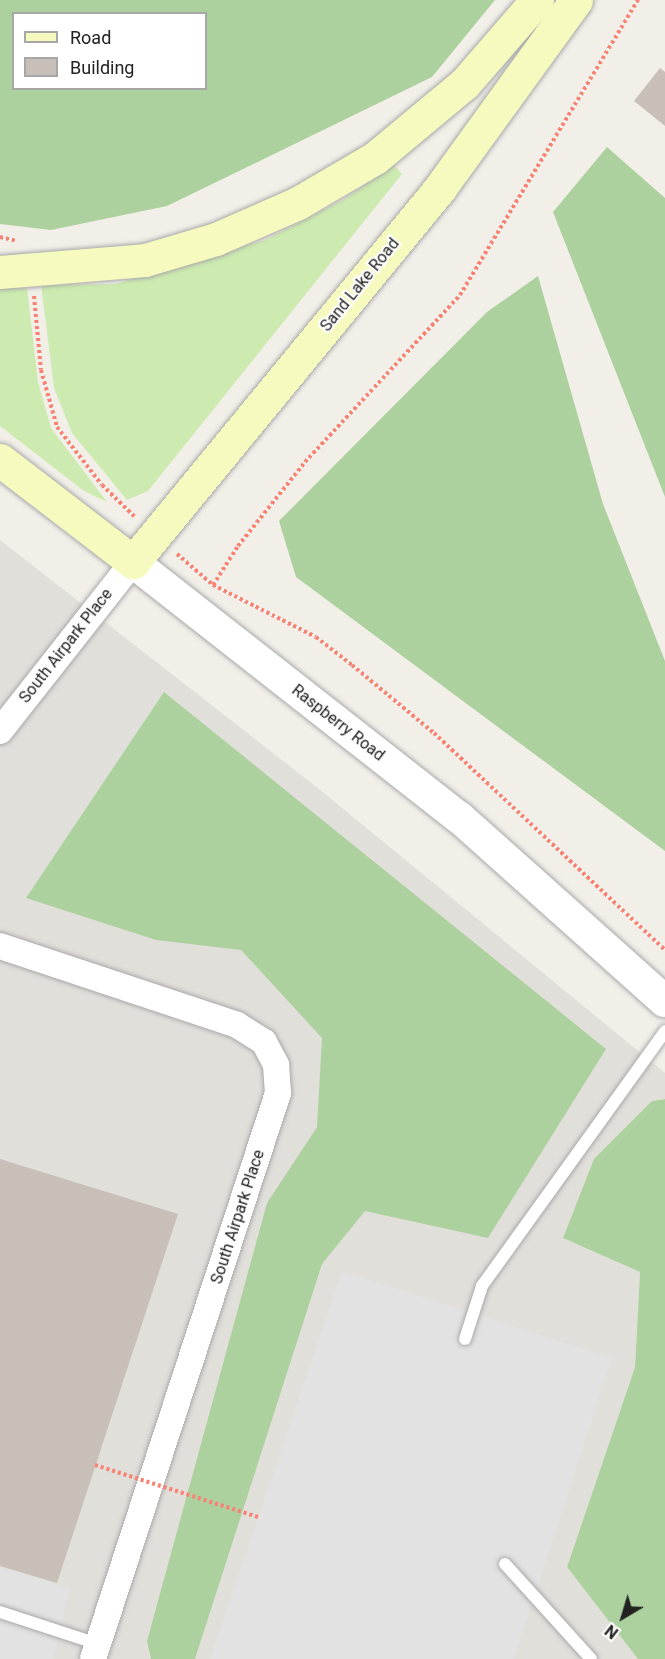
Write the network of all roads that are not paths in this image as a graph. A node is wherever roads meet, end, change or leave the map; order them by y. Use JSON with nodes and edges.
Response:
{"nodes":[{"id":1,"x":537,"y":0,"type":"edge"},
{"id":2,"x":576,"y":0,"type":"edge"},
{"id":3,"x":0,"y":272,"type":"edge"},
{"id":4,"x":0,"y":460,"type":"edge"},
{"id":5,"x":133,"y":562,"type":"junction"},
{"id":6,"x":0,"y":731,"type":"edge"},
{"id":7,"x":0,"y":946,"type":"edge"},
{"id":8,"x":665,"y":1001,"type":"edge"},
{"id":9,"x":665,"y":1031,"type":"edge"},
{"id":10,"x":465,"y":1339,"type":"dead end"},
{"id":11,"x":505,"y":1564,"type":"dead end"},
{"id":12,"x":0,"y":1612,"type":"edge"},
{"id":13,"x":96,"y":1652,"type":"edge"},
{"id":14,"x":591,"y":1659,"type":"edge"}],
"edges":[{"from":1,"to":3,"type":"main road"},
{"from":2,"to":5,"type":"main road","name":"Sand Lake Road"},
{"from":4,"to":5,"type":"main road","name":"Raspberry Road"},
{"from":5,"to":6,"type":"street","name":"South Airpark Place"},
{"from":5,"to":8,"type":"street","name":"Raspberry Road"},
{"from":7,"to":13,"type":"street","name":"South Airpark Place"},
{"from":9,"to":10,"type":"lane"},
{"from":11,"to":14,"type":"lane"},
{"from":12,"to":13,"type":"lane"}]}
